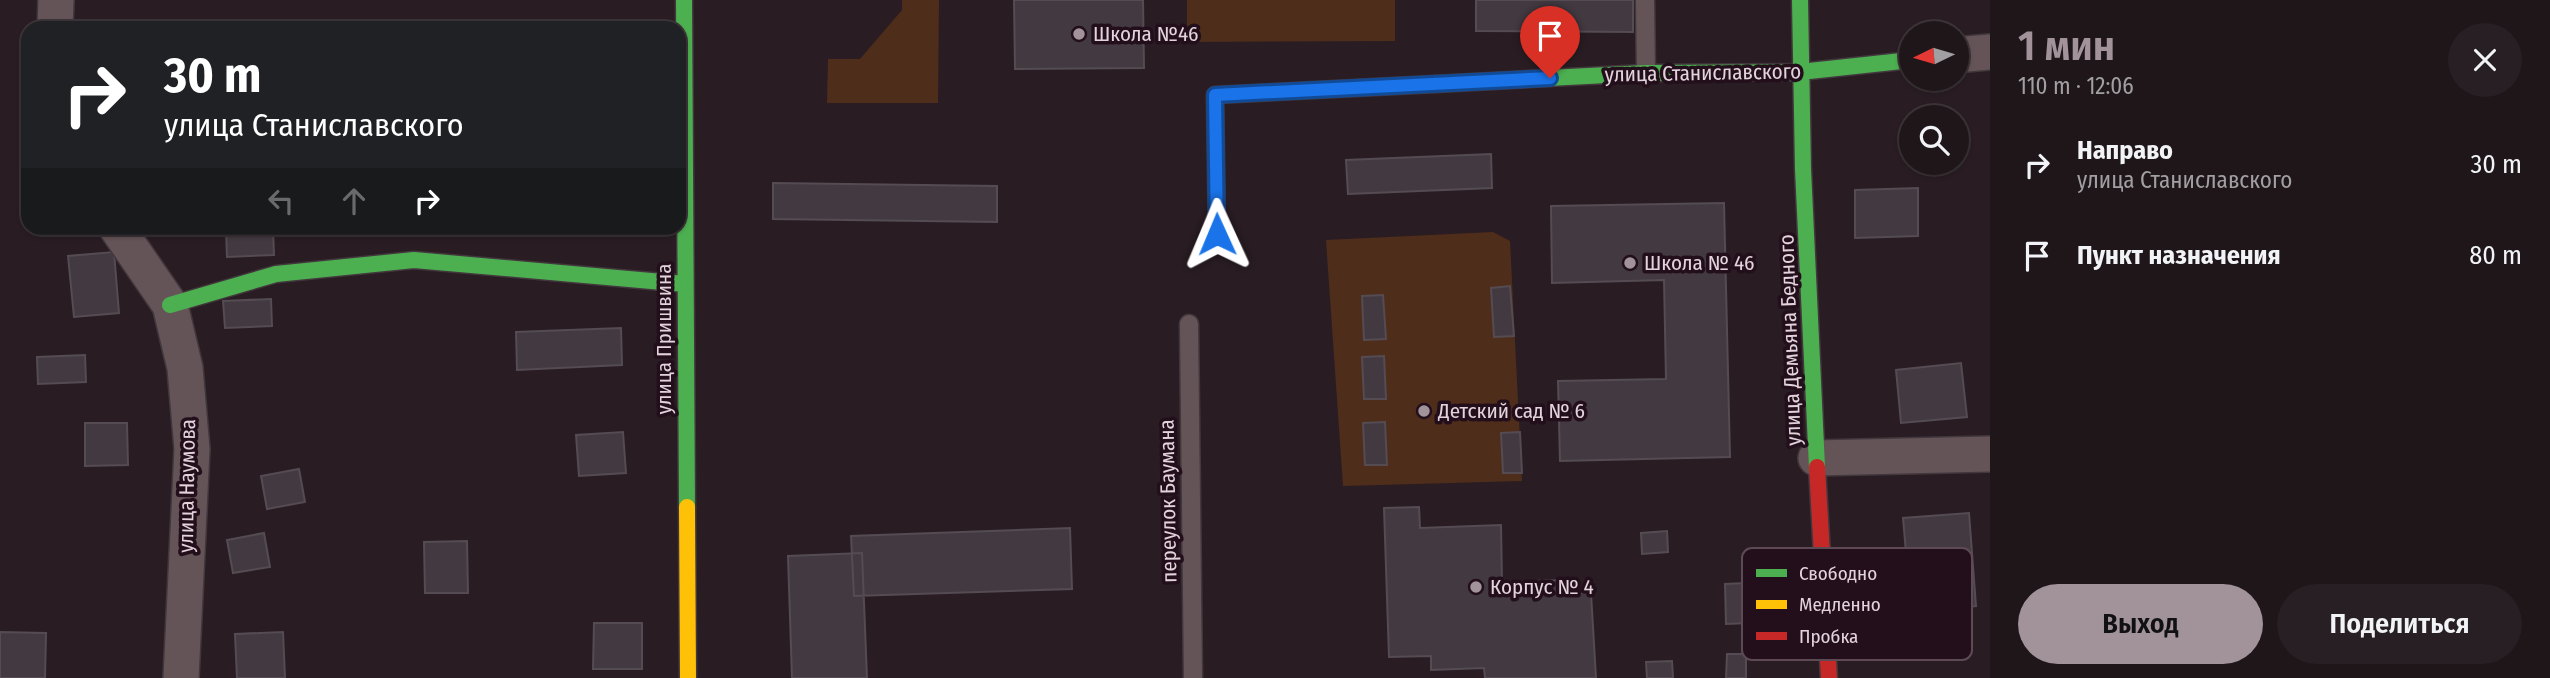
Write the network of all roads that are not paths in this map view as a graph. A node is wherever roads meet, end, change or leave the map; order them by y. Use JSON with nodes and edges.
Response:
{"nodes":[{"id":1,"x":56,"y":0,"type":"edge"},
{"id":2,"x":684,"y":0,"type":"edge"},
{"id":3,"x":1645,"y":0,"type":"edge"},
{"id":4,"x":1800,"y":0,"type":"edge"},
{"id":5,"x":55,"y":21,"type":"edge"},
{"id":6,"x":684,"y":21,"type":"edge"},
{"id":7,"x":1990,"y":52,"type":"edge"},
{"id":8,"x":1969,"y":54,"type":"edge"},
{"id":9,"x":1899,"y":61,"type":"edge"},
{"id":10,"x":1800,"y":72,"type":"junction"},
{"id":11,"x":1646,"y":73,"type":"junction"},
{"id":12,"x":1217,"y":234,"type":"dead end"},
{"id":13,"x":122,"y":235,"type":"edge"},
{"id":14,"x":685,"y":235,"type":"edge"},
{"id":15,"x":685,"y":284,"type":"junction"},
{"id":16,"x":170,"y":305,"type":"junction"},
{"id":17,"x":1189,"y":324,"type":"dead end"},
{"id":18,"x":1990,"y":453,"type":"edge"},
{"id":19,"x":1816,"y":458,"type":"junction"},
{"id":20,"x":1821,"y":548,"type":"edge"},
{"id":21,"x":1828,"y":660,"type":"edge"},
{"id":22,"x":181,"y":678,"type":"edge"},
{"id":23,"x":688,"y":678,"type":"edge"},
{"id":24,"x":1193,"y":678,"type":"edge"},
{"id":25,"x":1829,"y":678,"type":"edge"}],
"edges":[{"from":1,"to":5,"type":"street"},
{"from":2,"to":6,"type":"street","name":"улица Пришвина"},
{"from":3,"to":11,"type":"lane"},
{"from":4,"to":10,"type":"street","name":"улица Демьяна Бедного"},
{"from":7,"to":8,"type":"street"},
{"from":9,"to":10,"type":"street","name":"улица Станиславского"},
{"from":10,"to":11,"type":"street","name":"улица Станиславского"},
{"from":10,"to":19,"type":"street","name":"улица Демьяна Бедного"},
{"from":11,"to":12,"type":"street","name":"улица Станиславского"},
{"from":13,"to":16,"type":"street","name":"улица Наумова"},
{"from":14,"to":15,"type":"street","name":"улица Пришвина"},
{"from":15,"to":16,"type":"street"},
{"from":15,"to":23,"type":"street","name":"улица Пришвина"},
{"from":16,"to":22,"type":"street","name":"улица Наумова"},
{"from":17,"to":24,"type":"lane","name":"переулок Баумана"},
{"from":18,"to":19,"type":"street"},
{"from":19,"to":20,"type":"street","name":"улица Демьяна Бедного"},
{"from":21,"to":25,"type":"street","name":"улица Демьяна Бедного"}]}
